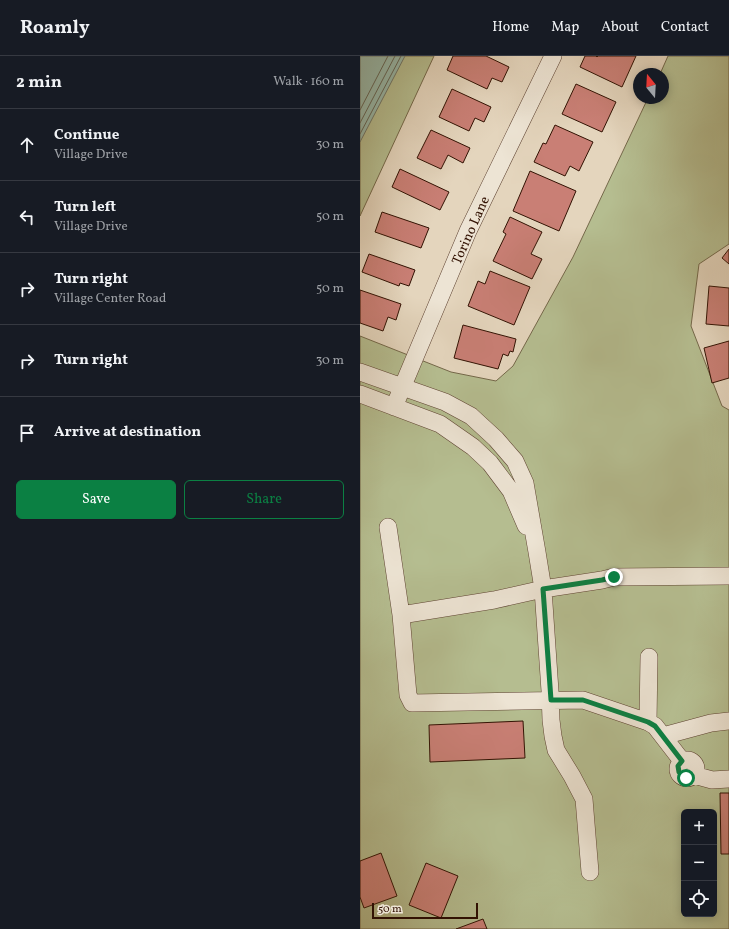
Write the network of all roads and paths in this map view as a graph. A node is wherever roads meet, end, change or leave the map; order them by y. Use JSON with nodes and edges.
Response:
{"nodes":[{"id":1,"x":553,"y":56,"type":"edge"},
{"id":2,"x":360,"y":372,"type":"edge"},
{"id":3,"x":402,"y":387,"type":"junction"},
{"id":4,"x":360,"y":394,"type":"edge"},
{"id":5,"x":394,"y":407,"type":"junction"},
{"id":6,"x":388,"y":527,"type":"dead end"},
{"id":7,"x":538,"y":552,"type":"junction"},
{"id":8,"x":729,"y":576,"type":"edge"},
{"id":9,"x":543,"y":589,"type":"junction"},
{"id":10,"x":401,"y":615,"type":"junction"},
{"id":11,"x":649,"y":657,"type":"dead end"},
{"id":12,"x":551,"y":700,"type":"junction"},
{"id":13,"x":648,"y":722,"type":"junction"},
{"id":14,"x":729,"y":722,"type":"edge"},
{"id":15,"x":663,"y":736,"type":"junction"},
{"id":16,"x":729,"y":779,"type":"edge"},
{"id":17,"x":590,"y":872,"type":"dead end"}],
"edges":[{"from":1,"to":3,"type":"street","name":"Torino Lane"},
{"from":2,"to":3,"type":"street"},
{"from":3,"to":5,"type":"street","name":"Torino Lane"},
{"from":3,"to":7,"type":"street"},
{"from":4,"to":5,"type":"street"},
{"from":5,"to":7,"type":"street"},
{"from":6,"to":10,"type":"street"},
{"from":7,"to":9,"type":"street"},
{"from":8,"to":9,"type":"street"},
{"from":9,"to":10,"type":"street"},
{"from":9,"to":12,"type":"street"},
{"from":10,"to":12,"type":"street"},
{"from":11,"to":13,"type":"street"},
{"from":12,"to":13,"type":"street"},
{"from":12,"to":17,"type":"street"},
{"from":13,"to":15,"type":"street"},
{"from":14,"to":15,"type":"street"},
{"from":15,"to":16,"type":"street"}]}
